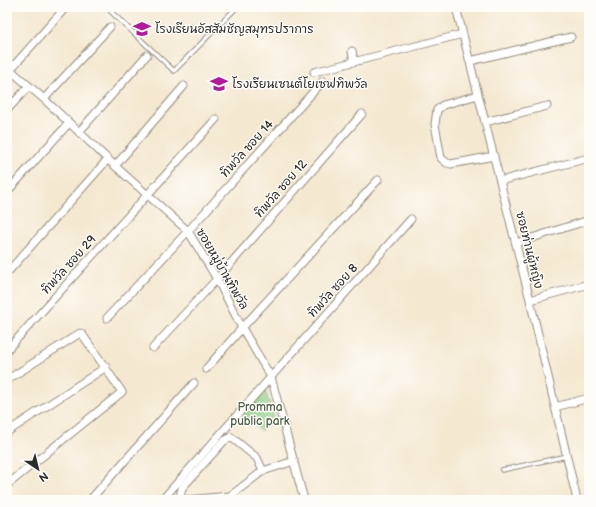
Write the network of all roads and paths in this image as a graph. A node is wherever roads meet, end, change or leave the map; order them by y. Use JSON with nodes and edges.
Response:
{"nodes":[{"id":1,"x":66,"y":7,"type":"edge"},
{"id":2,"x":106,"y":7,"type":"edge"},
{"id":3,"x":237,"y":7,"type":"edge"},
{"id":4,"x":456,"y":7,"type":"edge"},
{"id":5,"x":110,"y":27,"type":"dead end"},
{"id":6,"x":463,"y":34,"type":"junction"},
{"id":7,"x":571,"y":37,"type":"dead end"},
{"id":8,"x":352,"y":51,"type":"dead end"},
{"id":9,"x":147,"y":55,"type":"dead end"},
{"id":10,"x":354,"y":61,"type":"junction"},
{"id":11,"x":470,"y":61,"type":"junction"},
{"id":12,"x":8,"y":68,"type":"edge"},
{"id":13,"x":314,"y":72,"type":"dead end"},
{"id":14,"x":323,"y":81,"type":"dead end"},
{"id":15,"x":29,"y":86,"type":"junction"},
{"id":16,"x":184,"y":86,"type":"dead end"},
{"id":17,"x":478,"y":96,"type":"junction"},
{"id":18,"x":44,"y":99,"type":"junction"},
{"id":19,"x":547,"y":106,"type":"dead end"},
{"id":20,"x":7,"y":110,"type":"edge"},
{"id":21,"x":362,"y":114,"type":"dead end"},
{"id":22,"x":216,"y":119,"type":"dead end"},
{"id":23,"x":485,"y":122,"type":"junction"},
{"id":24,"x":69,"y":123,"type":"junction"},
{"id":25,"x":79,"y":132,"type":"junction"},
{"id":26,"x":494,"y":156,"type":"junction"},
{"id":27,"x":589,"y":158,"type":"edge"},
{"id":28,"x":108,"y":159,"type":"junction"},
{"id":29,"x":115,"y":166,"type":"junction"},
{"id":30,"x":378,"y":180,"type":"dead end"},
{"id":31,"x":500,"y":180,"type":"junction"},
{"id":32,"x":7,"y":192,"type":"edge"},
{"id":33,"x":148,"y":195,"type":"junction"},
{"id":34,"x":411,"y":219,"type":"dead end"},
{"id":35,"x":589,"y":220,"type":"edge"},
{"id":36,"x":188,"y":231,"type":"junction"},
{"id":37,"x":516,"y":243,"type":"junction"},
{"id":38,"x":7,"y":273,"type":"edge"},
{"id":39,"x":217,"y":279,"type":"junction"},
{"id":40,"x":589,"y":284,"type":"edge"},
{"id":41,"x":530,"y":300,"type":"junction"},
{"id":42,"x":107,"y":318,"type":"dead end"},
{"id":43,"x":242,"y":328,"type":"junction"},
{"id":44,"x":153,"y":348,"type":"dead end"},
{"id":45,"x":7,"y":350,"type":"edge"},
{"id":46,"x":106,"y":367,"type":"junction"},
{"id":47,"x":206,"y":369,"type":"dead end"},
{"id":48,"x":271,"y":377,"type":"junction"},
{"id":49,"x":7,"y":380,"type":"edge"},
{"id":50,"x":194,"y":383,"type":"dead end"},
{"id":51,"x":589,"y":398,"type":"edge"},
{"id":52,"x":555,"y":407,"type":"junction"},
{"id":53,"x":7,"y":432,"type":"edge"},
{"id":54,"x":567,"y":456,"type":"junction"},
{"id":55,"x":294,"y":461,"type":"junction"},
{"id":56,"x":502,"y":470,"type":"dead end"},
{"id":57,"x":264,"y":471,"type":"junction"},
{"id":58,"x":7,"y":485,"type":"edge"},
{"id":59,"x":230,"y":498,"type":"edge"},
{"id":60,"x":90,"y":500,"type":"edge"},
{"id":61,"x":162,"y":500,"type":"edge"},
{"id":62,"x":180,"y":500,"type":"edge"},
{"id":63,"x":187,"y":500,"type":"edge"},
{"id":64,"x":304,"y":500,"type":"edge"},
{"id":65,"x":577,"y":500,"type":"edge"}],
"edges":[{"from":1,"to":12,"type":"street"},
{"from":2,"to":3,"type":"lane"},
{"from":4,"to":6,"type":"street","name":"ซอยท่านผู้หญิง"},
{"from":5,"to":18,"type":"street"},
{"from":6,"to":10,"type":"street"},
{"from":6,"to":11,"type":"street","name":"ซอยท่านผู้หญิง"},
{"from":7,"to":11,"type":"street"},
{"from":8,"to":10,"type":"street"},
{"from":9,"to":25,"type":"street"},
{"from":10,"to":13,"type":"street"},
{"from":11,"to":17,"type":"street","name":"ซอยท่านผู้หญิง"},
{"from":12,"to":15,"type":"street","name":"ซอยหมู่บ้านทิพวัล"},
{"from":14,"to":36,"type":"street","name":"ทิพวัล ซอย 14"},
{"from":15,"to":18,"type":"street","name":"ซอยหมู่บ้านทิพวัล"},
{"from":15,"to":20,"type":"street"},
{"from":16,"to":29,"type":"street"},
{"from":17,"to":23,"type":"street","name":"ซอยท่านผู้หญิง"},
{"from":17,"to":26,"type":"street"},
{"from":18,"to":24,"type":"street","name":"ซอยหมู่บ้านทิพวัล"},
{"from":19,"to":23,"type":"street"},
{"from":21,"to":39,"type":"street","name":"ทิพวัล ซอย 12"},
{"from":22,"to":33,"type":"street","name":"ทิพวัล ซอย 29"},
{"from":23,"to":26,"type":"street","name":"ซอยท่านผู้หญิง"},
{"from":24,"to":25,"type":"street","name":"ซอยหมู่บ้านทิพวัล"},
{"from":24,"to":32,"type":"street"},
{"from":25,"to":28,"type":"street","name":"ซอยหมู่บ้านทิพวัล"},
{"from":26,"to":31,"type":"street","name":"ซอยท่านผู้หญิง"},
{"from":27,"to":31,"type":"street"},
{"from":28,"to":29,"type":"street","name":"ซอยหมู่บ้านทิพวัล"},
{"from":28,"to":38,"type":"street"},
{"from":29,"to":33,"type":"street","name":"ซอยหมู่บ้านทิพวัล"},
{"from":30,"to":43,"type":"street"},
{"from":31,"to":37,"type":"street","name":"ซอยท่านผู้หญิง"},
{"from":33,"to":36,"type":"street","name":"ซอยหมู่บ้านทิพวัล"},
{"from":33,"to":45,"type":"street","name":"ทิพวัล ซอย 29"},
{"from":34,"to":48,"type":"street","name":"ทิพวัล ซอย 8"},
{"from":35,"to":37,"type":"street"},
{"from":36,"to":39,"type":"street","name":"ซอยหมู่บ้านทิพวัล"},
{"from":36,"to":42,"type":"street","name":"ทิพวัล ซอย 14"},
{"from":37,"to":41,"type":"street","name":"ซอยท่านผู้หญิง"},
{"from":39,"to":43,"type":"street","name":"ซอยหมู่บ้านทิพวัล"},
{"from":39,"to":44,"type":"street","name":"ทิพวัล ซอย 12"},
{"from":40,"to":41,"type":"street"},
{"from":41,"to":52,"type":"street","name":"ซอยท่านผู้หญิง"},
{"from":43,"to":47,"type":"street"},
{"from":43,"to":48,"type":"street","name":"ซอยหมู่บ้านทิพวัล"},
{"from":46,"to":49,"type":"street"},
{"from":46,"to":53,"type":"street"},
{"from":46,"to":58,"type":"street"},
{"from":48,"to":55,"type":"street","name":"ซอยหมู่บ้านทิพวัล"},
{"from":48,"to":61,"type":"street","name":"ทิพวัล ซอย 8"},
{"from":50,"to":60,"type":"street"},
{"from":51,"to":52,"type":"street"},
{"from":52,"to":54,"type":"street","name":"ซอยท่านผู้หญิง"},
{"from":54,"to":56,"type":"lane"},
{"from":54,"to":65,"type":"street","name":"ซอยท่านผู้หญิง"},
{"from":55,"to":57,"type":"street"},
{"from":55,"to":64,"type":"street","name":"ซอยหมู่บ้านทิพวัล"},
{"from":57,"to":59,"type":"street"},
{"from":57,"to":62,"type":"street"},
{"from":59,"to":63,"type":"street"}]}
